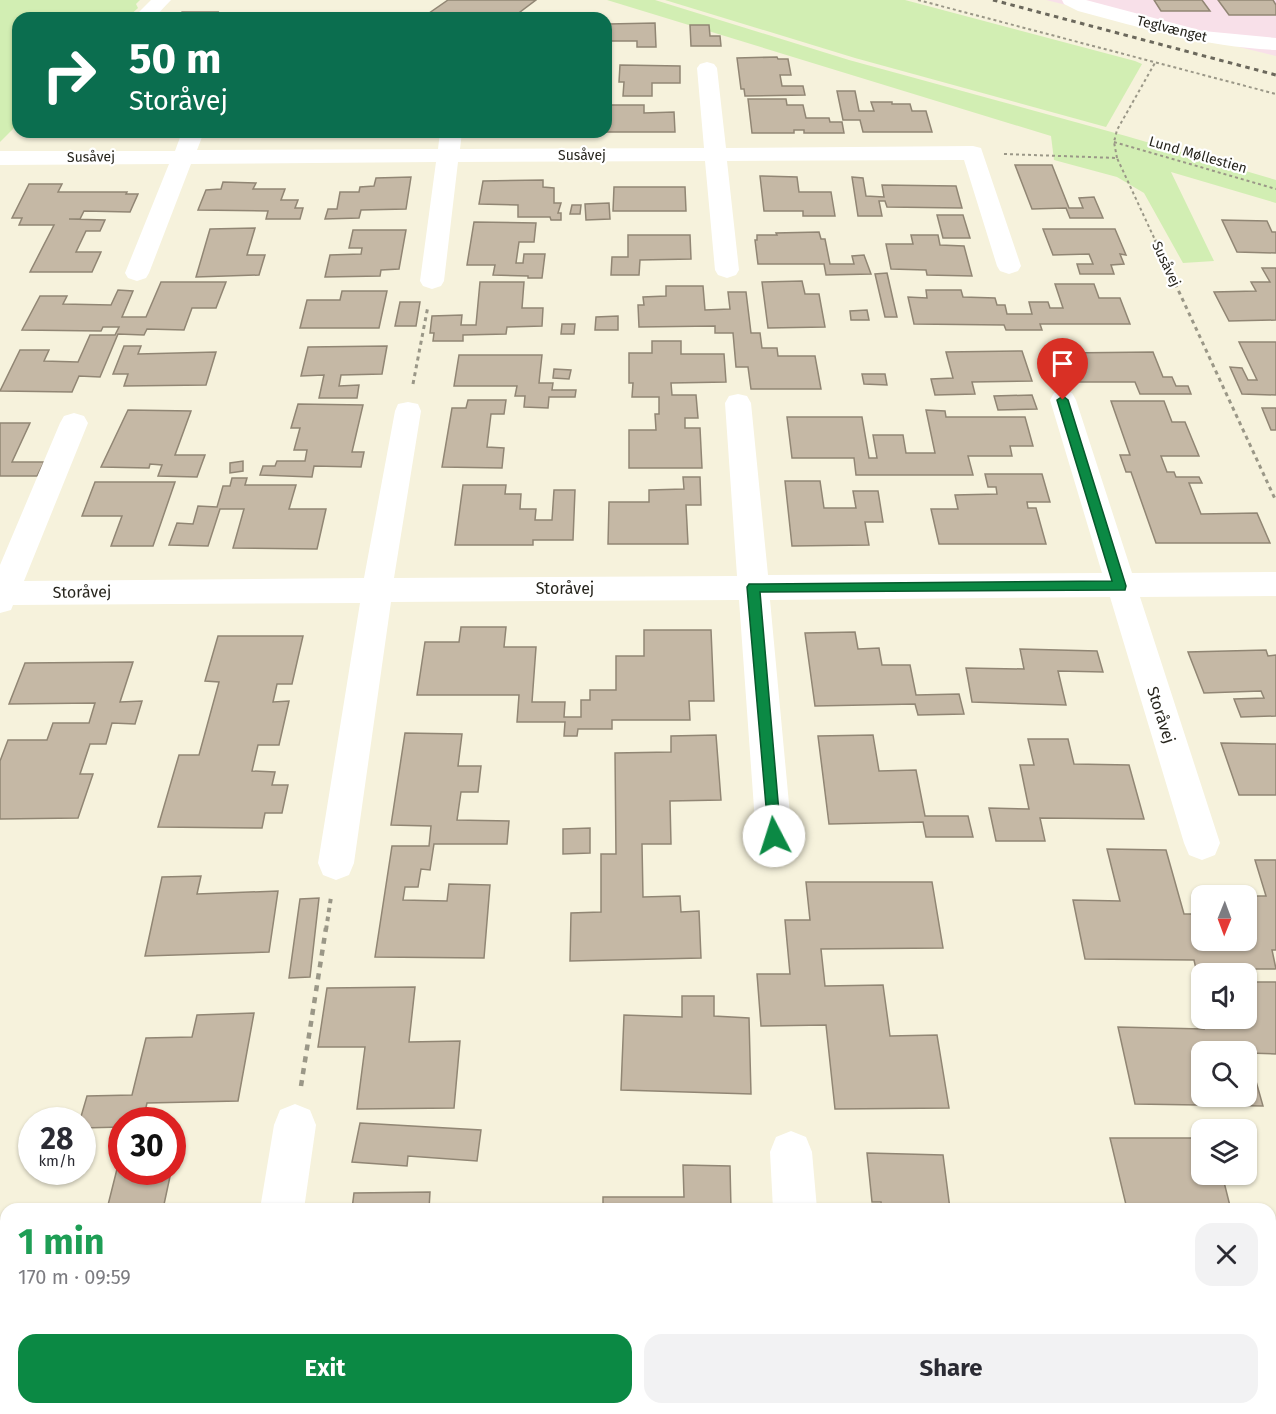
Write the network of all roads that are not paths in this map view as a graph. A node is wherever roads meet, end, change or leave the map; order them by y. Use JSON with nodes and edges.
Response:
{"nodes":[{"id":1,"x":1071,"y":0,"type":"edge"},
{"id":2,"x":1276,"y":44,"type":"edge"},
{"id":3,"x":707,"y":68,"type":"dead end"},
{"id":4,"x":190,"y":138,"type":"edge"},
{"id":5,"x":450,"y":138,"type":"edge"},
{"id":6,"x":718,"y":154,"type":"junction"},
{"id":7,"x":183,"y":156,"type":"junction"},
{"id":8,"x":447,"y":156,"type":"junction"},
{"id":9,"x":0,"y":158,"type":"edge"},
{"id":10,"x":1009,"y":266,"type":"dead end"},
{"id":11,"x":727,"y":270,"type":"dead end"},
{"id":12,"x":137,"y":273,"type":"dead end"},
{"id":13,"x":432,"y":281,"type":"road end"},
{"id":14,"x":1063,"y":400,"type":"dead end"},
{"id":15,"x":738,"y":403,"type":"dead end"},
{"id":16,"x":408,"y":411,"type":"road end"},
{"id":17,"x":74,"y":423,"type":"dead end"},
{"id":18,"x":1276,"y":584,"type":"edge"},
{"id":19,"x":1120,"y":586,"type":"junction"},
{"id":20,"x":753,"y":587,"type":"junction"},
{"id":21,"x":377,"y":590,"type":"junction"},
{"id":22,"x":1,"y":595,"type":"edge"},
{"id":23,"x":774,"y":836,"type":"dead end"},
{"id":24,"x":1202,"y":843,"type":"dead end"},
{"id":25,"x":336,"y":864,"type":"road end"},
{"id":26,"x":295,"y":1125,"type":"road end"},
{"id":27,"x":791,"y":1152,"type":"dead end"},
{"id":28,"x":283,"y":1203,"type":"edge"},
{"id":29,"x":795,"y":1203,"type":"edge"}],
"edges":[{"from":1,"to":2,"type":"street","name":"Teglvænget"},
{"from":3,"to":6,"type":"street"},
{"from":4,"to":7,"type":"street"},
{"from":5,"to":8,"type":"street"},
{"from":6,"to":8,"type":"street","name":"Susåvej"},
{"from":6,"to":10,"type":"street","name":"Susåvej"},
{"from":6,"to":11,"type":"street"},
{"from":7,"to":8,"type":"street","name":"Susåvej"},
{"from":7,"to":9,"type":"street","name":"Susåvej"},
{"from":7,"to":12,"type":"street"},
{"from":8,"to":13,"type":"street"},
{"from":14,"to":19,"type":"street","name":"Storåvej"},
{"from":15,"to":20,"type":"street"},
{"from":16,"to":21,"type":"street"},
{"from":17,"to":22,"type":"street","name":"Storåvej"},
{"from":18,"to":19,"type":"street","name":"Storåvej"},
{"from":19,"to":20,"type":"street","name":"Storåvej"},
{"from":19,"to":24,"type":"street","name":"Storåvej"},
{"from":20,"to":21,"type":"street","name":"Storåvej"},
{"from":20,"to":23,"type":"street"},
{"from":21,"to":22,"type":"street","name":"Storåvej"},
{"from":21,"to":25,"type":"street"},
{"from":26,"to":28,"type":"street"},
{"from":27,"to":29,"type":"street"}]}
